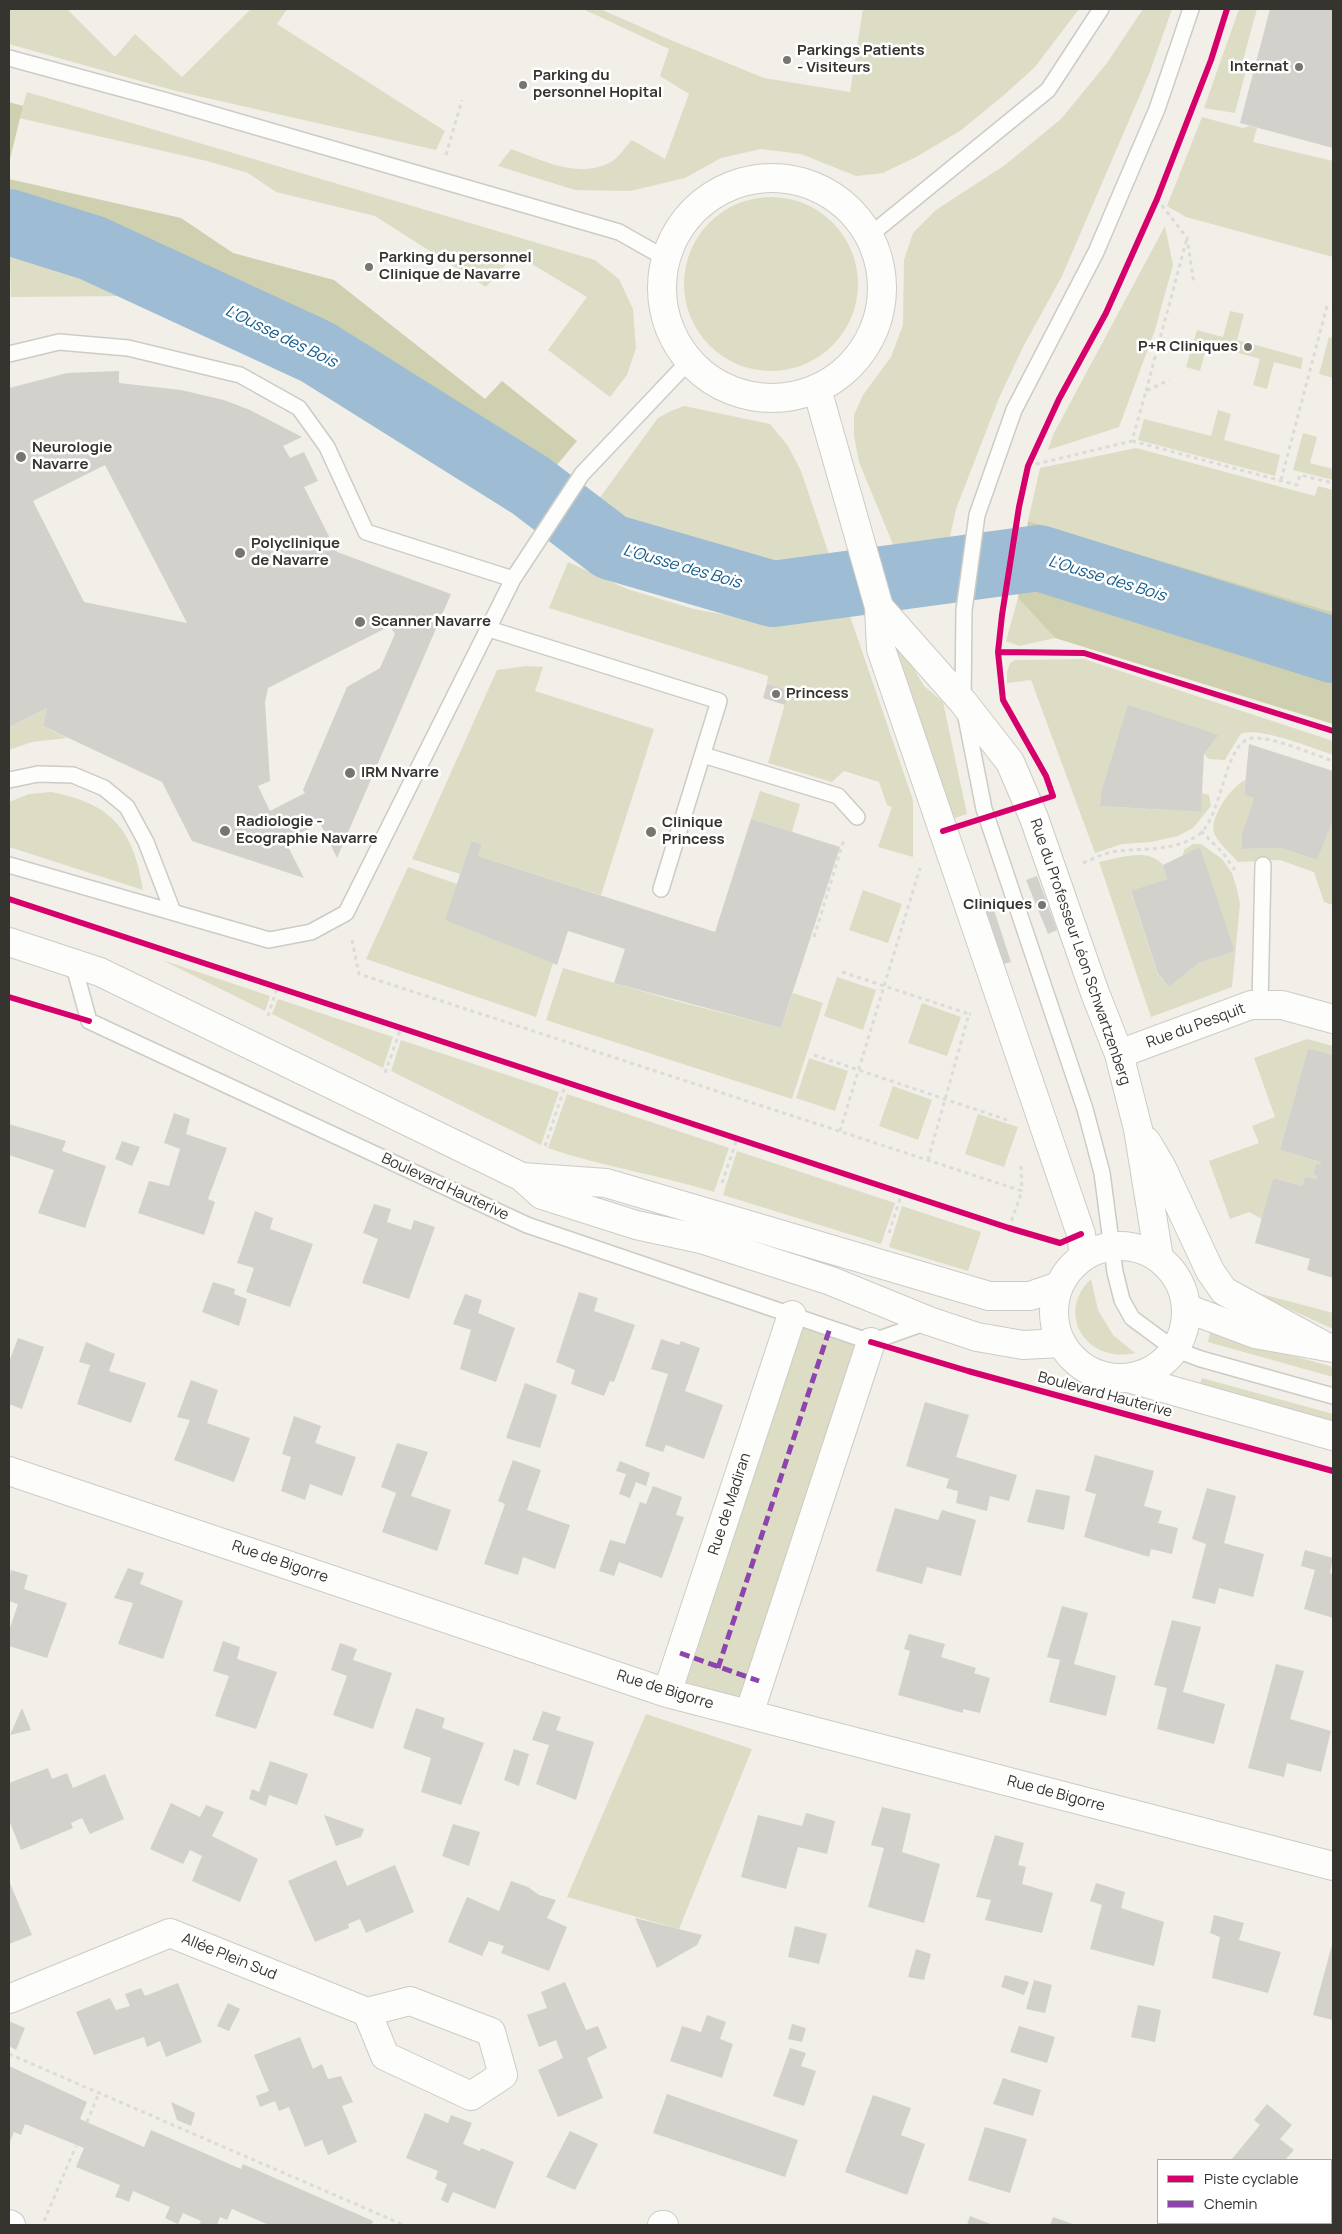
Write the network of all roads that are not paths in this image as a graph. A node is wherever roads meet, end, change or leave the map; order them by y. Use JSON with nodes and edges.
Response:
{"nodes":[{"id":1,"x":1101,"y":9,"type":"edge"},
{"id":2,"x":1190,"y":9,"type":"edge"},
{"id":3,"x":9,"y":58,"type":"edge"},
{"id":4,"x":870,"y":235,"type":"junction"},
{"id":5,"x":665,"y":258,"type":"junction"},
{"id":6,"x":9,"y":354,"type":"edge"},
{"id":7,"x":689,"y":361,"type":"junction"},
{"id":8,"x":816,"y":390,"type":"junction"},
{"id":9,"x":513,"y":579,"type":"junction"},
{"id":10,"x":879,"y":607,"type":"junction"},
{"id":11,"x":489,"y":629,"type":"junction"},
{"id":12,"x":963,"y":702,"type":"junction"},
{"id":13,"x":703,"y":755,"type":"junction"},
{"id":14,"x":9,"y":780,"type":"edge"},
{"id":15,"x":855,"y":814,"type":"road end"},
{"id":16,"x":9,"y":865,"type":"edge"},
{"id":17,"x":1263,"y":865,"type":"dead end"},
{"id":18,"x":661,"y":889,"type":"dead end"},
{"id":19,"x":173,"y":912,"type":"junction"},
{"id":20,"x":9,"y":942,"type":"edge"},
{"id":21,"x":73,"y":963,"type":"junction"},
{"id":22,"x":1260,"y":1005,"type":"junction"},
{"id":23,"x":1333,"y":1019,"type":"edge"},
{"id":24,"x":1119,"y":1054,"type":"junction"},
{"id":25,"x":1138,"y":1129,"type":"junction"},
{"id":26,"x":522,"y":1177,"type":"junction"},
{"id":27,"x":1111,"y":1246,"type":"junction"},
{"id":28,"x":1084,"y":1256,"type":"junction"},
{"id":29,"x":1159,"y":1258,"type":"junction"},
{"id":30,"x":1059,"y":1286,"type":"junction"},
{"id":31,"x":1186,"y":1308,"type":"junction"},
{"id":32,"x":792,"y":1315,"type":"junction"},
{"id":33,"x":929,"y":1321,"type":"junction"},
{"id":34,"x":871,"y":1342,"type":"junction"},
{"id":35,"x":1062,"y":1344,"type":"junction"},
{"id":36,"x":1329,"y":1347,"type":"edge"},
{"id":37,"x":1174,"y":1349,"type":"junction"},
{"id":38,"x":1128,"y":1378,"type":"junction"},
{"id":39,"x":1333,"y":1396,"type":"edge"},
{"id":40,"x":1333,"y":1436,"type":"edge"},
{"id":41,"x":9,"y":1471,"type":"edge"},
{"id":42,"x":667,"y":1693,"type":"junction"},
{"id":43,"x":749,"y":1714,"type":"junction"},
{"id":44,"x":1333,"y":1866,"type":"edge"},
{"id":45,"x":9,"y":2000,"type":"edge"},
{"id":46,"x":367,"y":2012,"type":"junction"}],
"edges":[{"from":1,"to":4,"type":"lane"},
{"from":2,"to":12,"type":"lane"},
{"from":3,"to":5,"type":"lane"},
{"from":4,"to":5,"type":"street"},
{"from":4,"to":8,"type":"street"},
{"from":5,"to":7,"type":"street"},
{"from":6,"to":9,"type":"lane"},
{"from":7,"to":8,"type":"street"},
{"from":7,"to":9,"type":"lane"},
{"from":8,"to":10,"type":"street","name":"Rue du Professeur Léon Schwartzenberg"},
{"from":9,"to":11,"type":"lane"},
{"from":10,"to":12,"type":"street","name":"Rue du Professeur Léon Schwartzenberg"},
{"from":10,"to":28,"type":"street","name":"Rue du Professeur Léon Schwartzenberg"},
{"from":11,"to":13,"type":"lane"},
{"from":11,"to":19,"type":"lane"},
{"from":12,"to":24,"type":"street","name":"Rue du Professeur Léon Schwartzenberg"},
{"from":12,"to":27,"type":"lane"},
{"from":13,"to":15,"type":"lane"},
{"from":13,"to":18,"type":"lane"},
{"from":14,"to":19,"type":"lane"},
{"from":16,"to":19,"type":"lane"},
{"from":17,"to":22,"type":"lane"},
{"from":20,"to":21,"type":"street"},
{"from":21,"to":26,"type":"street"},
{"from":21,"to":32,"type":"lane","name":"Boulevard Hauterive"},
{"from":22,"to":23,"type":"street","name":"Rue du Pesquit"},
{"from":22,"to":24,"type":"street","name":"Rue du Pesquit"},
{"from":24,"to":25,"type":"street","name":"Rue du Professeur Léon Schwartzenberg"},
{"from":25,"to":29,"type":"street","name":"Rue du Professeur Léon Schwartzenberg"},
{"from":25,"to":36,"type":"street"},
{"from":26,"to":30,"type":"street"},
{"from":26,"to":33,"type":"street"},
{"from":27,"to":28,"type":"street","name":"Boulevard Hauterive"},
{"from":27,"to":29,"type":"street","name":"Boulevard Hauterive"},
{"from":27,"to":37,"type":"lane"},
{"from":28,"to":30,"type":"street","name":"Boulevard Hauterive"},
{"from":29,"to":31,"type":"street","name":"Boulevard Hauterive"},
{"from":30,"to":35,"type":"street","name":"Boulevard Hauterive"},
{"from":31,"to":36,"type":"street"},
{"from":31,"to":37,"type":"street","name":"Boulevard Hauterive"},
{"from":32,"to":34,"type":"lane","name":"Boulevard Hauterive"},
{"from":32,"to":42,"type":"street","name":"Rue de Madiran"},
{"from":33,"to":34,"type":"lane"},
{"from":33,"to":35,"type":"street"},
{"from":34,"to":43,"type":"street"},
{"from":35,"to":38,"type":"street","name":"Boulevard Hauterive"},
{"from":37,"to":38,"type":"street","name":"Boulevard Hauterive"},
{"from":37,"to":39,"type":"lane"},
{"from":38,"to":40,"type":"street","name":"Boulevard Hauterive"},
{"from":41,"to":42,"type":"street","name":"Rue de Bigorre"},
{"from":42,"to":43,"type":"street","name":"Rue de Bigorre"},
{"from":43,"to":44,"type":"street","name":"Rue de Bigorre"},
{"from":45,"to":46,"type":"street","name":"Allée Plein Sud"},
{"from":46,"to":46,"type":"street"}]}
